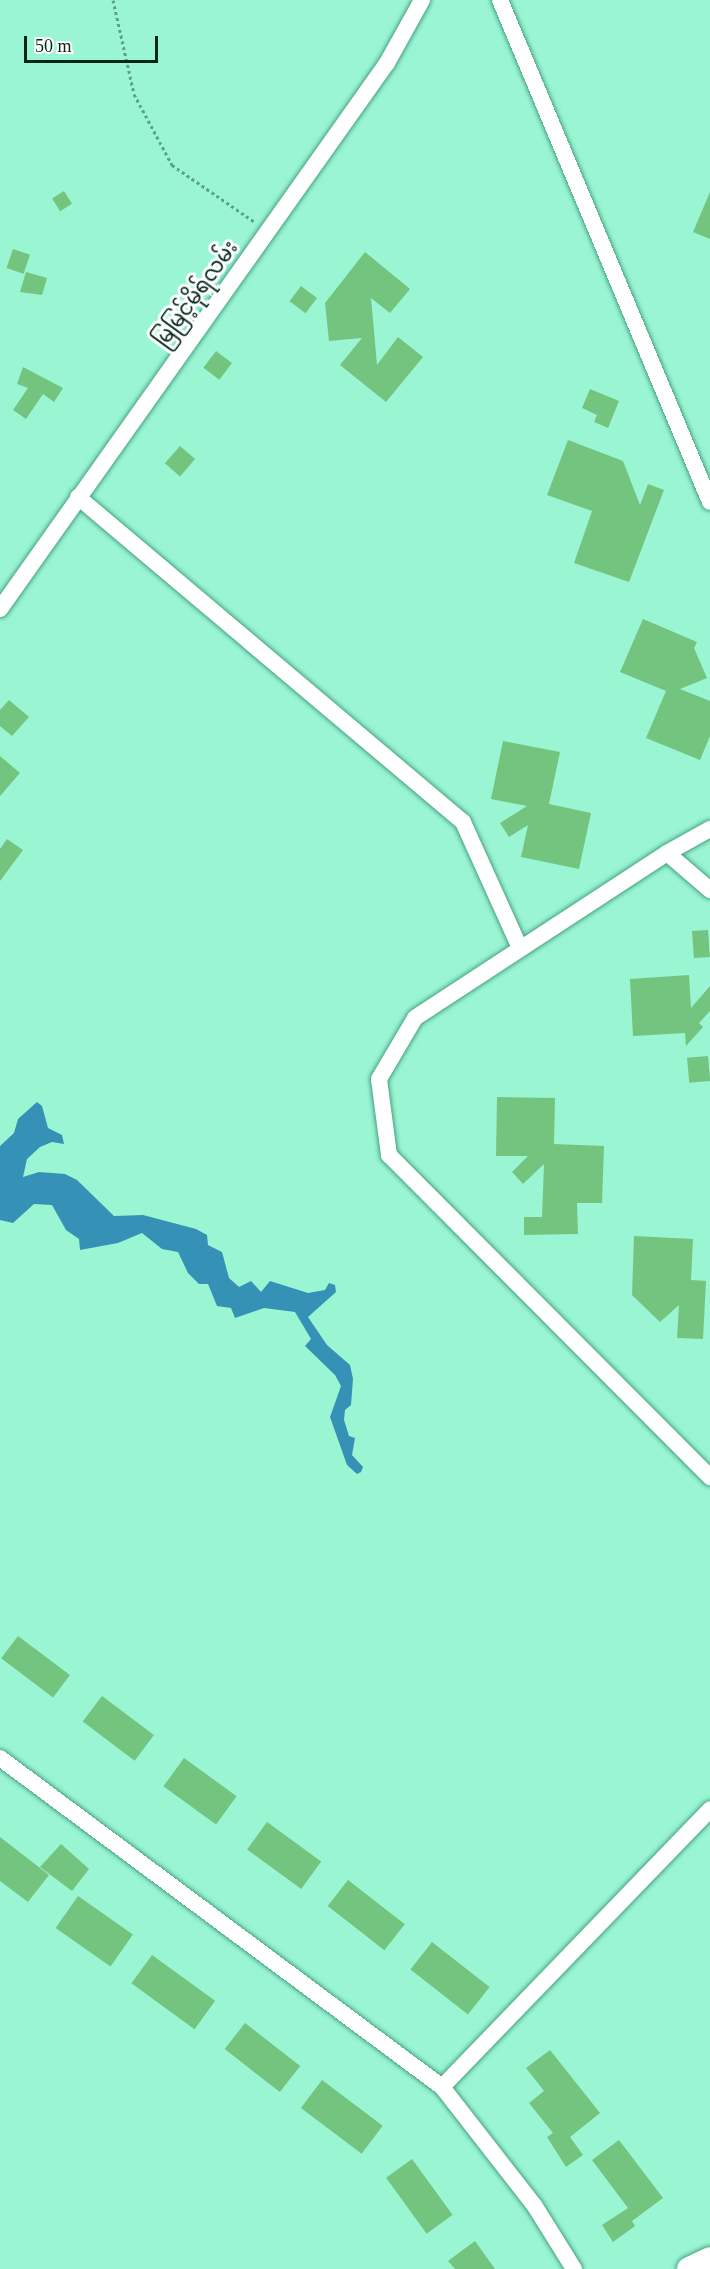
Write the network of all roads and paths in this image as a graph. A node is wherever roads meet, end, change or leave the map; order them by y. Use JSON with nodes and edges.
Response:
{"nodes":[{"id":1,"x":113,"y":0,"type":"edge"},
{"id":2,"x":422,"y":0,"type":"edge"},
{"id":3,"x":500,"y":0,"type":"edge"},
{"id":4,"x":268,"y":231,"type":"junction"},
{"id":5,"x":78,"y":497,"type":"junction"},
{"id":6,"x":710,"y":502,"type":"edge"},
{"id":7,"x":0,"y":609,"type":"edge"},
{"id":8,"x":710,"y":829,"type":"edge"},
{"id":9,"x":667,"y":853,"type":"junction"},
{"id":10,"x":710,"y":890,"type":"edge"},
{"id":11,"x":520,"y":948,"type":"junction"},
{"id":12,"x":710,"y":1477,"type":"edge"},
{"id":13,"x":0,"y":1758,"type":"edge"},
{"id":14,"x":710,"y":1809,"type":"edge"},
{"id":15,"x":442,"y":2087,"type":"junction"},
{"id":16,"x":710,"y":2259,"type":"edge"},
{"id":17,"x":574,"y":2269,"type":"edge"},
{"id":18,"x":689,"y":2269,"type":"edge"}],
"edges":[{"from":1,"to":4,"type":"path"},
{"from":2,"to":4,"type":"street","name":"မြမြင့်မိုရ်လမ်း"},
{"from":3,"to":6,"type":"street"},
{"from":4,"to":5,"type":"street","name":"မြမြင့်မိုရ်လမ်း"},
{"from":5,"to":7,"type":"street","name":"မြမြင့်မိုရ်လမ်း"},
{"from":5,"to":11,"type":"street"},
{"from":8,"to":9,"type":"street"},
{"from":9,"to":10,"type":"street"},
{"from":9,"to":11,"type":"street"},
{"from":11,"to":12,"type":"street"},
{"from":13,"to":15,"type":"street"},
{"from":14,"to":15,"type":"street"},
{"from":15,"to":17,"type":"street"},
{"from":16,"to":18,"type":"main road"}]}
